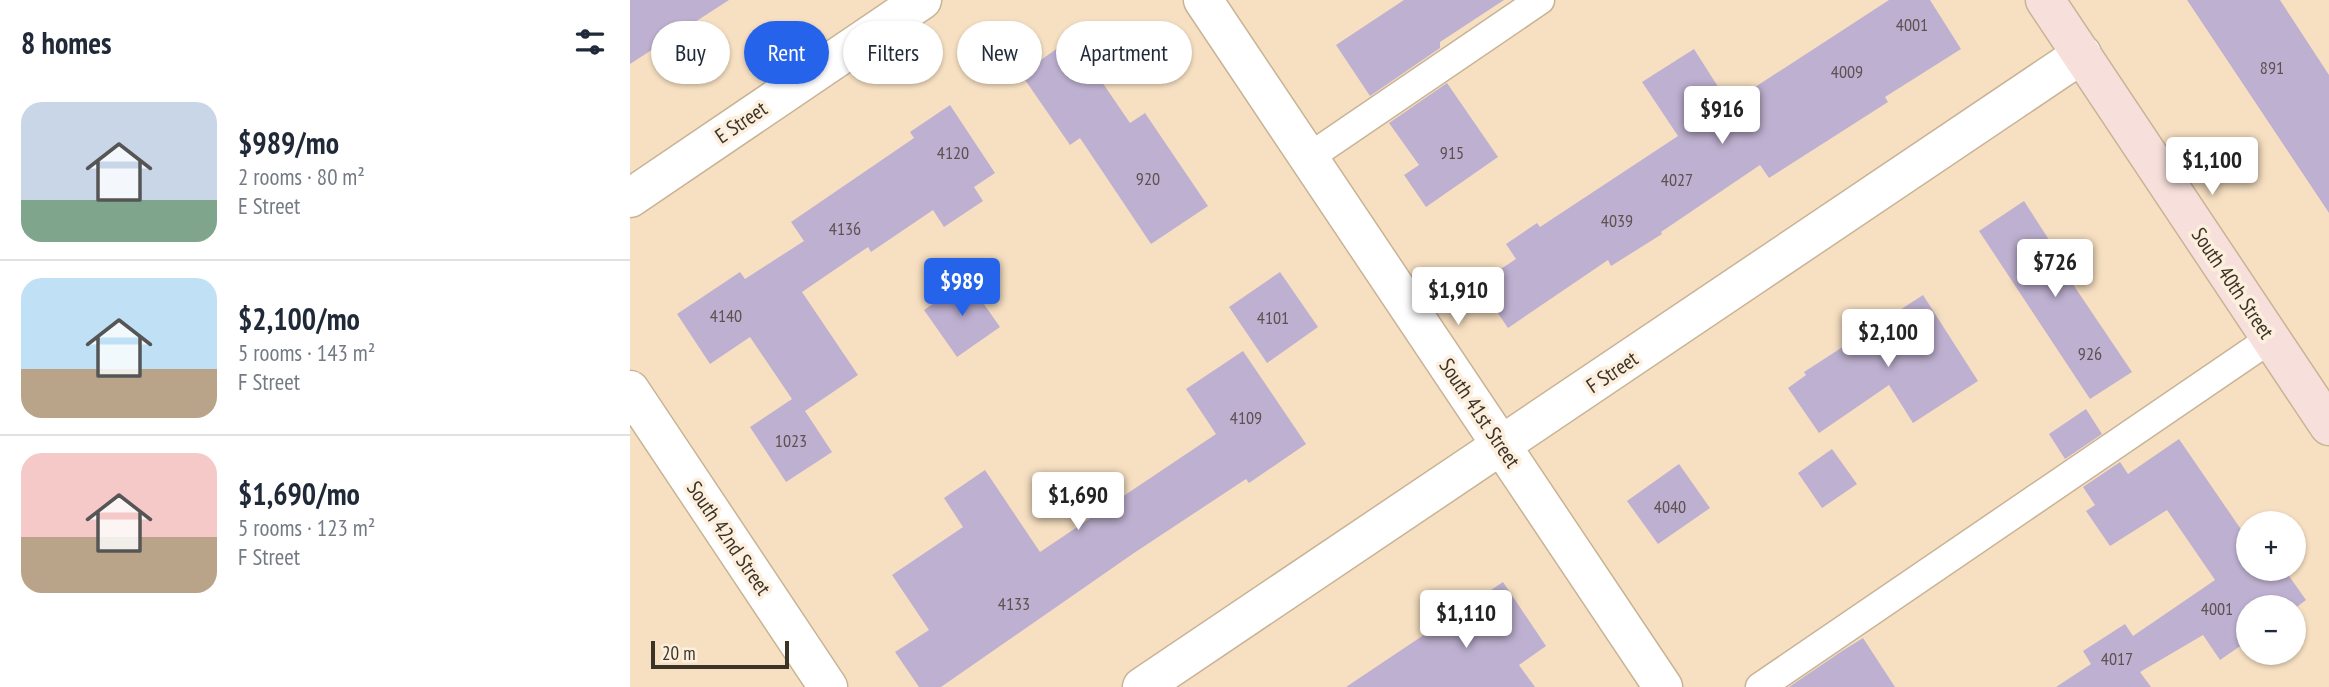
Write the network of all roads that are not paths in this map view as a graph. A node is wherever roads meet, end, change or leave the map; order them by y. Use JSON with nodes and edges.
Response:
{"nodes":[{"id":1,"x":922,"y":0,"type":"edge"},
{"id":2,"x":1203,"y":0,"type":"edge"},
{"id":3,"x":1540,"y":0,"type":"edge"},
{"id":4,"x":2045,"y":0,"type":"edge"},
{"id":5,"x":2081,"y":54,"type":"junction"},
{"id":6,"x":1308,"y":158,"type":"junction"},
{"id":7,"x":630,"y":198,"type":"edge"},
{"id":8,"x":2270,"y":340,"type":"junction"},
{"id":9,"x":630,"y":390,"type":"edge"},
{"id":10,"x":2329,"y":426,"type":"edge"},
{"id":11,"x":1502,"y":446,"type":"junction"},
{"id":12,"x":828,"y":687,"type":"edge"},
{"id":13,"x":1142,"y":687,"type":"edge"},
{"id":14,"x":1663,"y":687,"type":"edge"},
{"id":15,"x":1760,"y":687,"type":"edge"}],
"edges":[{"from":1,"to":7,"type":"street","name":"E Street"},
{"from":2,"to":6,"type":"street","name":"South 41st Street"},
{"from":3,"to":6,"type":"lane"},
{"from":4,"to":5,"type":"main road","name":"South 40th Street"},
{"from":5,"to":8,"type":"main road","name":"South 40th Street"},
{"from":5,"to":11,"type":"street","name":"F Street"},
{"from":6,"to":11,"type":"street","name":"South 41st Street"},
{"from":8,"to":10,"type":"main road","name":"South 40th Street"},
{"from":8,"to":15,"type":"lane"},
{"from":9,"to":12,"type":"street","name":"South 42nd Street"},
{"from":11,"to":13,"type":"street","name":"F Street"},
{"from":11,"to":14,"type":"street","name":"South 41st Street"}]}
